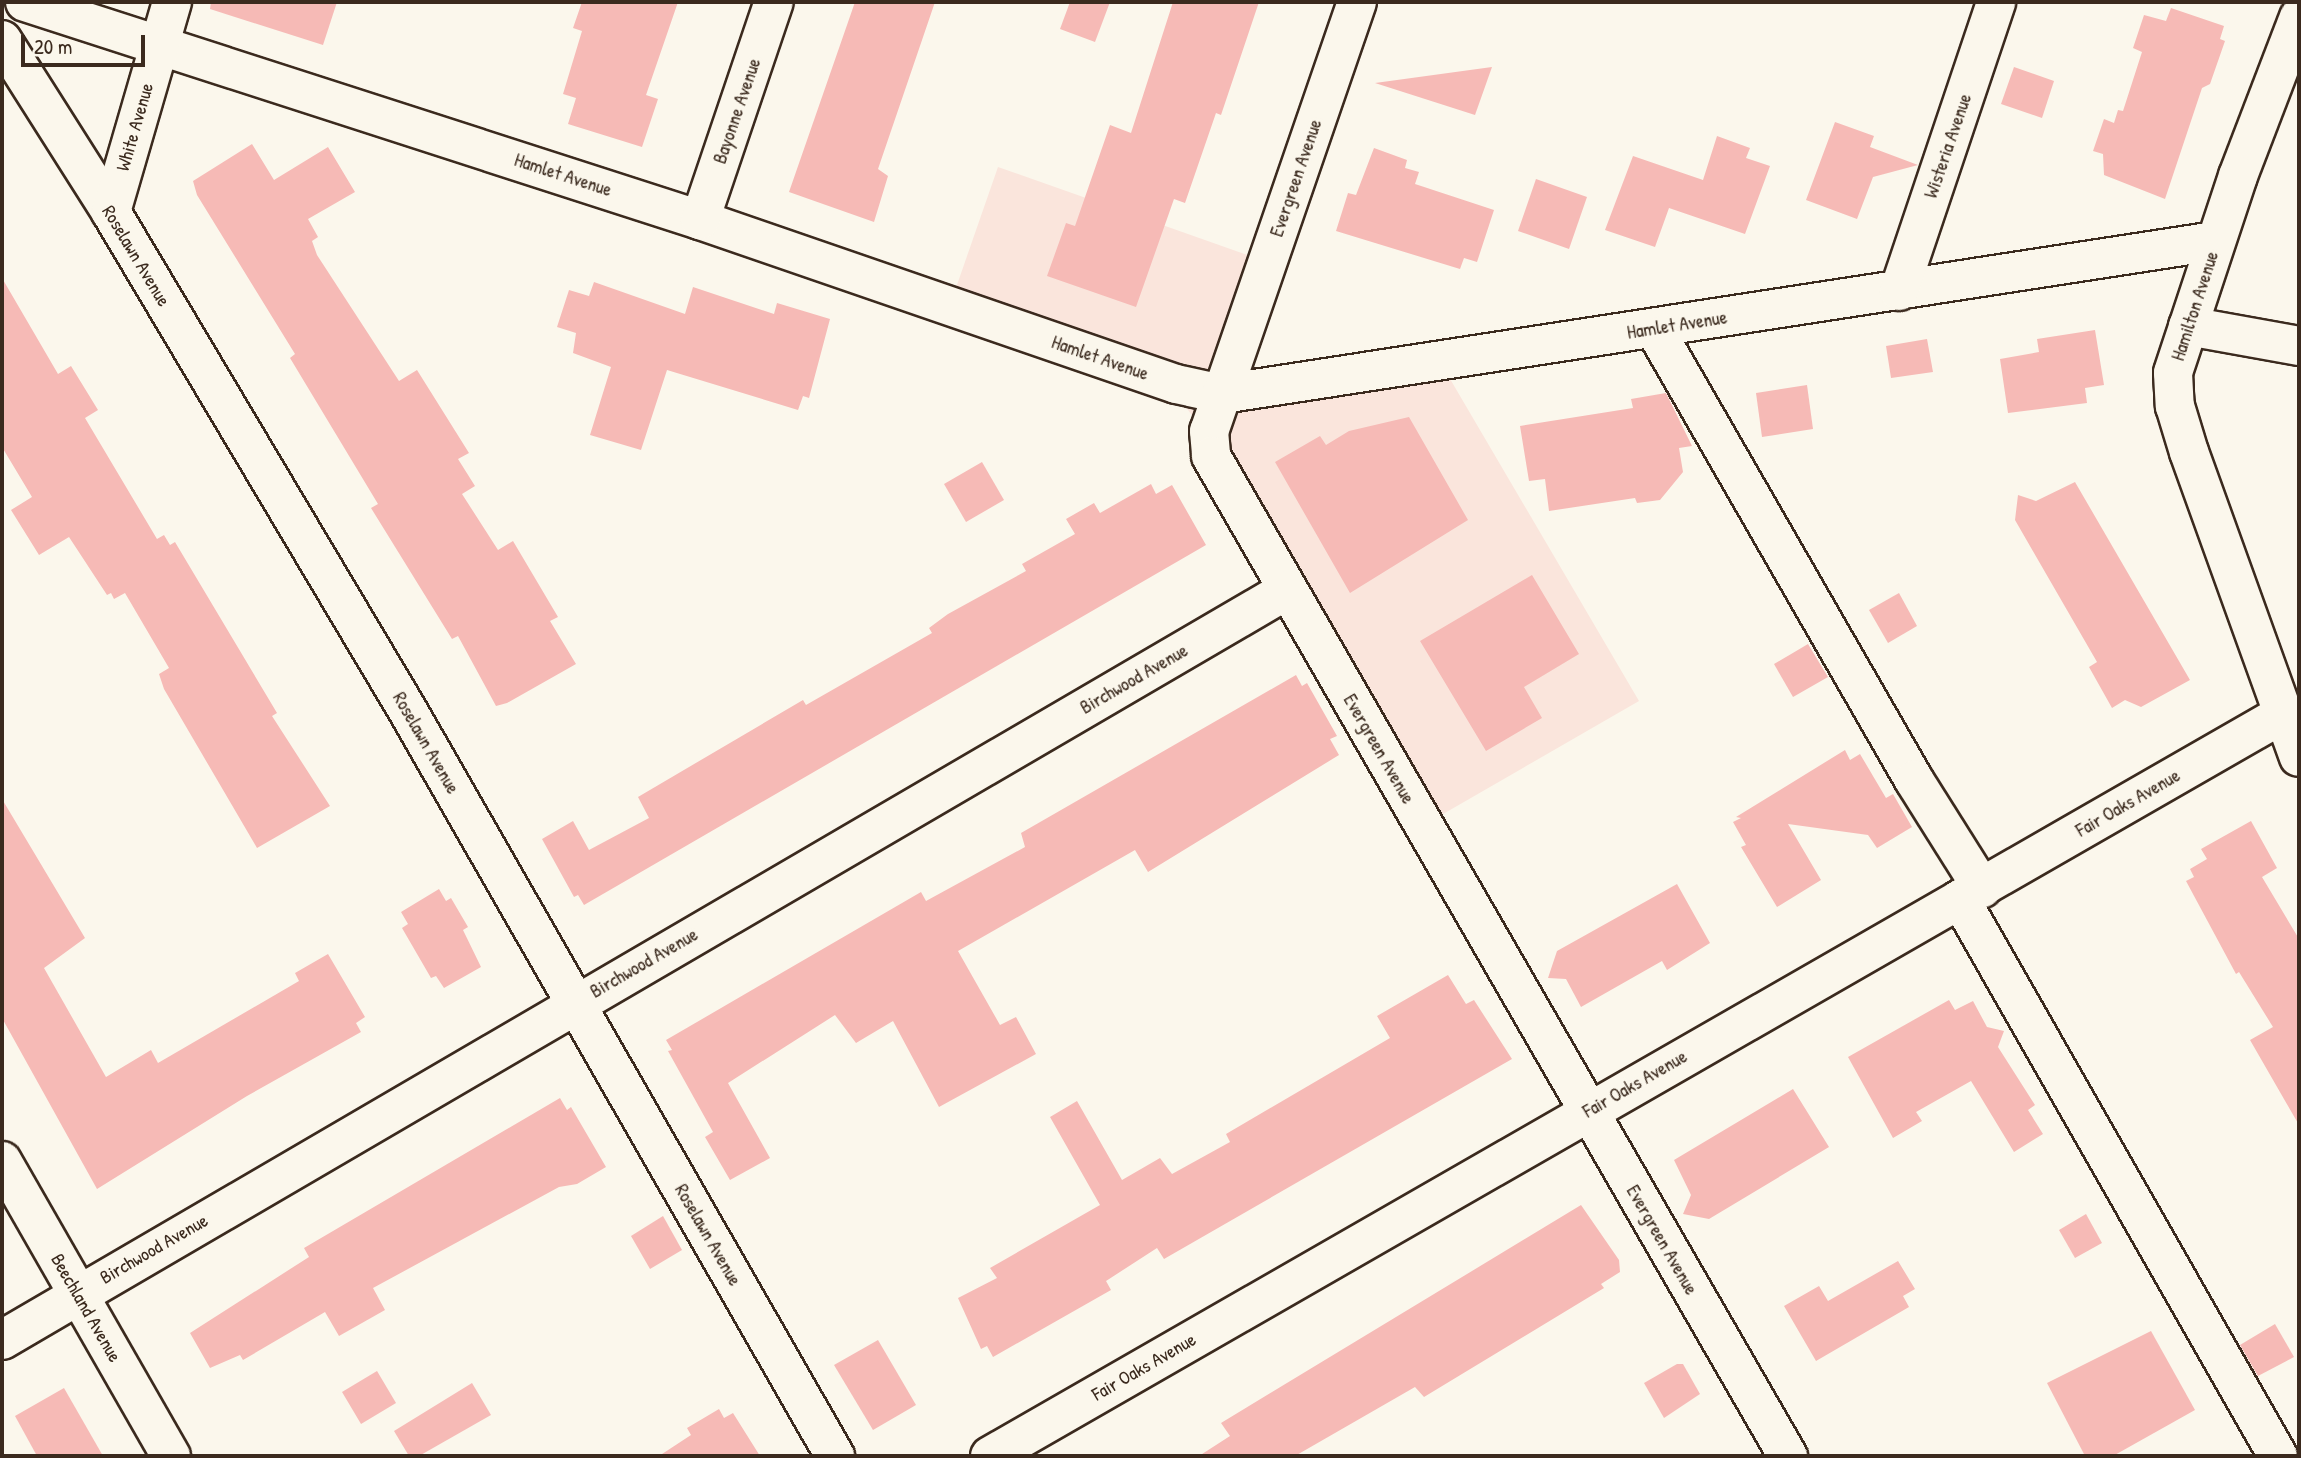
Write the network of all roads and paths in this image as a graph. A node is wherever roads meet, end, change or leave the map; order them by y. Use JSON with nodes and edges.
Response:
{"nodes":[{"id":1,"x":25,"y":2,"type":"edge"},
{"id":2,"x":172,"y":2,"type":"edge"},
{"id":3,"x":774,"y":2,"type":"edge"},
{"id":4,"x":1357,"y":2,"type":"edge"},
{"id":5,"x":1996,"y":2,"type":"edge"},
{"id":6,"x":2299,"y":16,"type":"edge"},
{"id":7,"x":2,"y":40,"type":"edge"},
{"id":8,"x":159,"y":43,"type":"junction"},
{"id":9,"x":2292,"y":62,"type":"edge"},
{"id":10,"x":111,"y":212,"type":"junction"},
{"id":11,"x":699,"y":220,"type":"junction"},
{"id":12,"x":2215,"y":242,"type":"junction"},
{"id":13,"x":1899,"y":291,"type":"junction"},
{"id":14,"x":2188,"y":326,"type":"junction"},
{"id":15,"x":1654,"y":328,"type":"junction"},
{"id":16,"x":2299,"y":346,"type":"edge"},
{"id":17,"x":1222,"y":394,"type":"junction"},
{"id":18,"x":1287,"y":590,"type":"junction"},
{"id":19,"x":2283,"y":714,"type":"junction"},
{"id":20,"x":2299,"y":757,"type":"edge"},
{"id":21,"x":1971,"y":893,"type":"junction"},
{"id":22,"x":575,"y":1003,"type":"junction"},
{"id":23,"x":1587,"y":1111,"type":"junction"},
{"id":24,"x":2,"y":1161,"type":"edge"},
{"id":25,"x":78,"y":1293,"type":"junction"},
{"id":26,"x":2,"y":1340,"type":"edge"},
{"id":27,"x":171,"y":1456,"type":"edge"},
{"id":28,"x":835,"y":1456,"type":"edge"},
{"id":29,"x":990,"y":1456,"type":"edge"},
{"id":30,"x":1788,"y":1456,"type":"edge"},
{"id":31,"x":2278,"y":1456,"type":"edge"}],
"edges":[{"from":1,"to":8,"type":"street","name":"Hamlet Avenue"},
{"from":2,"to":8,"type":"street","name":"White Avenue"},
{"from":3,"to":11,"type":"street","name":"Bayonne Avenue"},
{"from":4,"to":17,"type":"street","name":"Evergreen Avenue"},
{"from":5,"to":13,"type":"street","name":"Wisteria Avenue"},
{"from":6,"to":9,"type":"street","name":"Hamilton Avenue"},
{"from":7,"to":10,"type":"street","name":"Roselawn Avenue"},
{"from":8,"to":10,"type":"street","name":"White Avenue"},
{"from":8,"to":11,"type":"street","name":"Hamlet Avenue"},
{"from":9,"to":12,"type":"street","name":"Hamilton Avenue"},
{"from":10,"to":22,"type":"street","name":"Roselawn Avenue"},
{"from":11,"to":17,"type":"street","name":"Hamlet Avenue"},
{"from":12,"to":13,"type":"street","name":"Hamlet Avenue"},
{"from":12,"to":14,"type":"street","name":"Hamilton Avenue"},
{"from":13,"to":15,"type":"street","name":"Hamlet Avenue"},
{"from":14,"to":16,"type":"street"},
{"from":14,"to":19,"type":"street","name":"Hamilton Avenue"},
{"from":15,"to":17,"type":"street","name":"Hamlet Avenue"},
{"from":15,"to":21,"type":"street"},
{"from":17,"to":18,"type":"street","name":"Evergreen Avenue"},
{"from":18,"to":22,"type":"street","name":"Birchwood Avenue"},
{"from":18,"to":23,"type":"street","name":"Evergreen Avenue"},
{"from":19,"to":20,"type":"street","name":"Hamilton Avenue"},
{"from":19,"to":21,"type":"street","name":"Fair Oaks Avenue"},
{"from":21,"to":23,"type":"street","name":"Fair Oaks Avenue"},
{"from":21,"to":31,"type":"street"},
{"from":22,"to":25,"type":"street","name":"Birchwood Avenue"},
{"from":22,"to":28,"type":"street","name":"Roselawn Avenue"},
{"from":23,"to":29,"type":"street","name":"Fair Oaks Avenue"},
{"from":23,"to":30,"type":"street","name":"Evergreen Avenue"},
{"from":24,"to":25,"type":"street","name":"Beechland Avenue"},
{"from":25,"to":26,"type":"street","name":"Birchwood Avenue"},
{"from":25,"to":27,"type":"street","name":"Beechland Avenue"}]}
